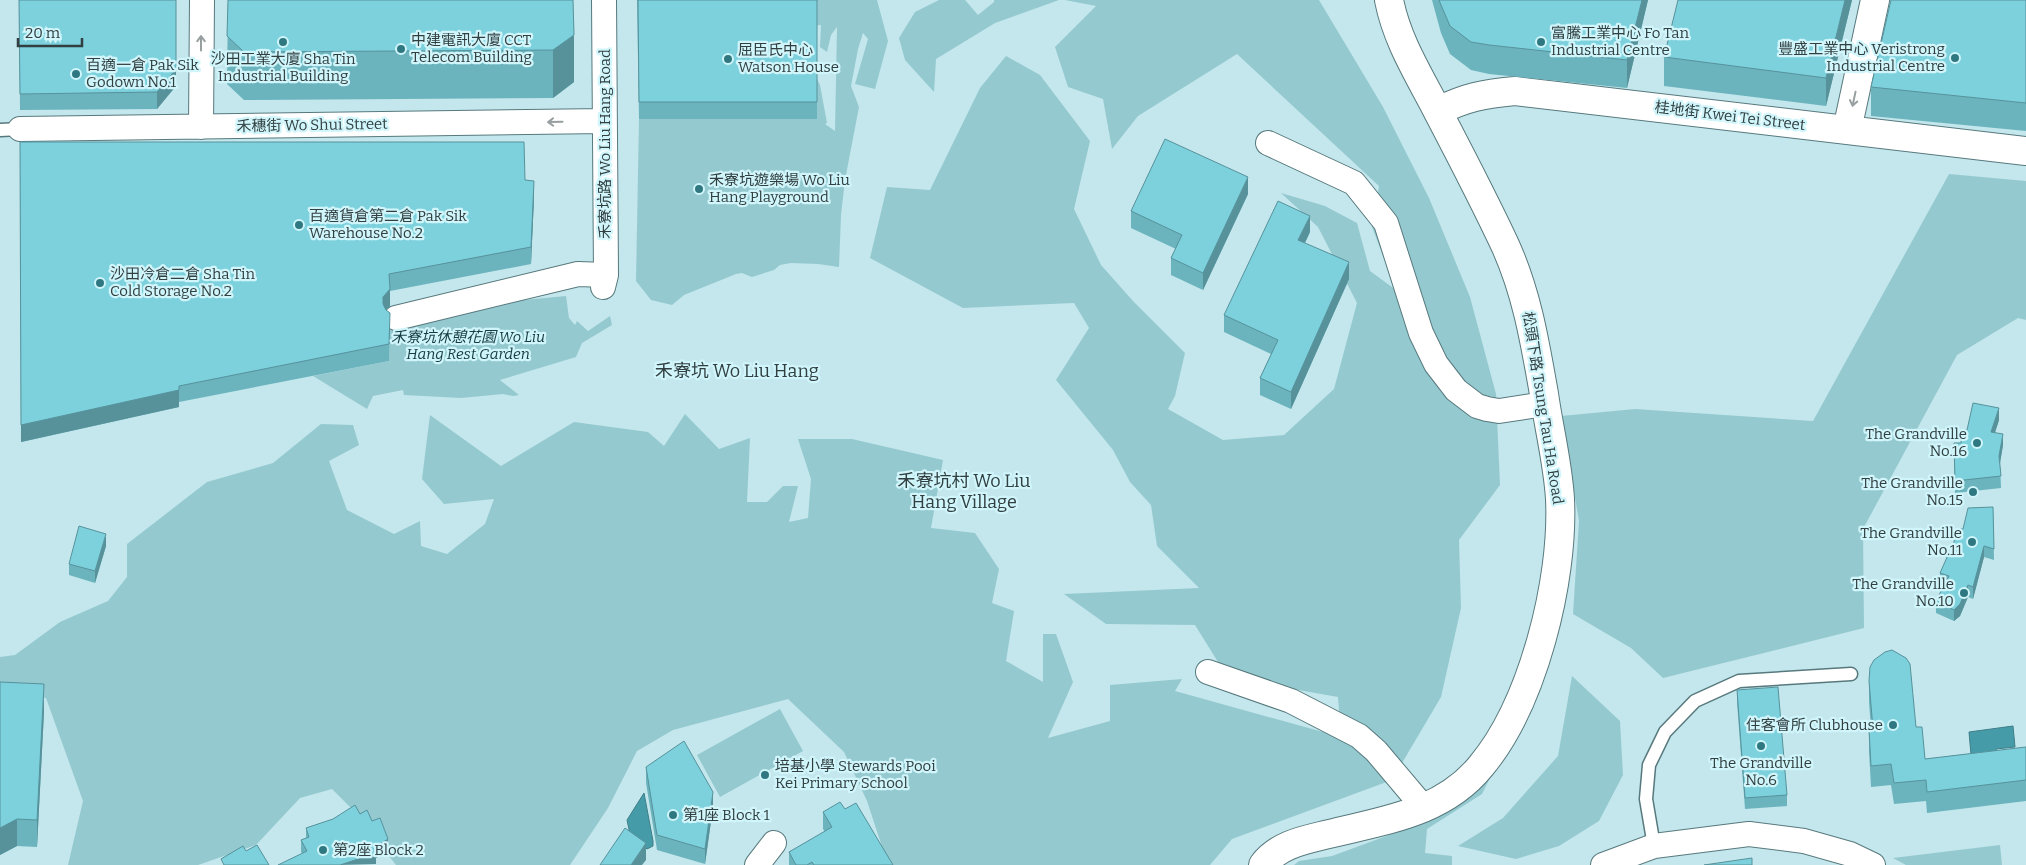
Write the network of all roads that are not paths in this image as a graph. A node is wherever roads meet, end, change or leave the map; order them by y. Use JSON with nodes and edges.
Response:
{"nodes":[{"id":1,"x":202,"y":0,"type":"edge"},
{"id":2,"x":604,"y":0,"type":"edge"},
{"id":3,"x":1389,"y":0,"type":"edge"},
{"id":4,"x":1875,"y":0,"type":"edge"},
{"id":5,"x":1438,"y":111,"type":"junction"},
{"id":6,"x":604,"y":121,"type":"junction"},
{"id":7,"x":200,"y":127,"type":"junction"},
{"id":8,"x":10,"y":130,"type":"edge"},
{"id":9,"x":1847,"y":130,"type":"junction"},
{"id":10,"x":1268,"y":143,"type":"dead end"},
{"id":11,"x":2026,"y":151,"type":"edge"},
{"id":12,"x":396,"y":318,"type":"dead end"},
{"id":13,"x":1545,"y":404,"type":"junction"},
{"id":14,"x":1208,"y":672,"type":"dead end"},
{"id":15,"x":1852,"y":674,"type":"dead end"},
{"id":16,"x":1425,"y":808,"type":"junction"},
{"id":17,"x":774,"y":843,"type":"dead end"},
{"id":18,"x":1654,"y":846,"type":"junction"},
{"id":19,"x":757,"y":865,"type":"edge"},
{"id":20,"x":1263,"y":865,"type":"edge"},
{"id":21,"x":1603,"y":865,"type":"edge"},
{"id":22,"x":1873,"y":865,"type":"edge"}],
"edges":[{"from":7,"to":1,"type":"street","one_way":true},
{"from":2,"to":6,"type":"street","name":"禾寮坑路 Wo Liu Hang Road"},
{"from":3,"to":5,"type":"street","name":"松頭下路 Tsung Tau Ha Road"},
{"from":4,"to":9,"type":"street","one_way":true},
{"from":5,"to":9,"type":"street","name":"桂地街 Kwei Tei Street"},
{"from":5,"to":13,"type":"street","name":"松頭下路 Tsung Tau Ha Road"},
{"from":6,"to":7,"type":"street","name":"禾穗街 Wo Shui Street","one_way":true},
{"from":6,"to":12,"type":"street","name":"禾寮坑路 Wo Liu Hang Road"},
{"from":7,"to":8,"type":"street","name":"禾穗街 Wo Shui Street"},
{"from":9,"to":11,"type":"street","name":"桂地街 Kwei Tei Street"},
{"from":10,"to":13,"type":"street"},
{"from":13,"to":16,"type":"street","name":"松頭下路 Tsung Tau Ha Road"},
{"from":14,"to":16,"type":"street"},
{"from":15,"to":18,"type":"lane"},
{"from":16,"to":20,"type":"street","name":"松頭下路 Tsung Tau Ha Road"},
{"from":17,"to":19,"type":"street"},
{"from":18,"to":21,"type":"street"},
{"from":18,"to":22,"type":"street"}]}
